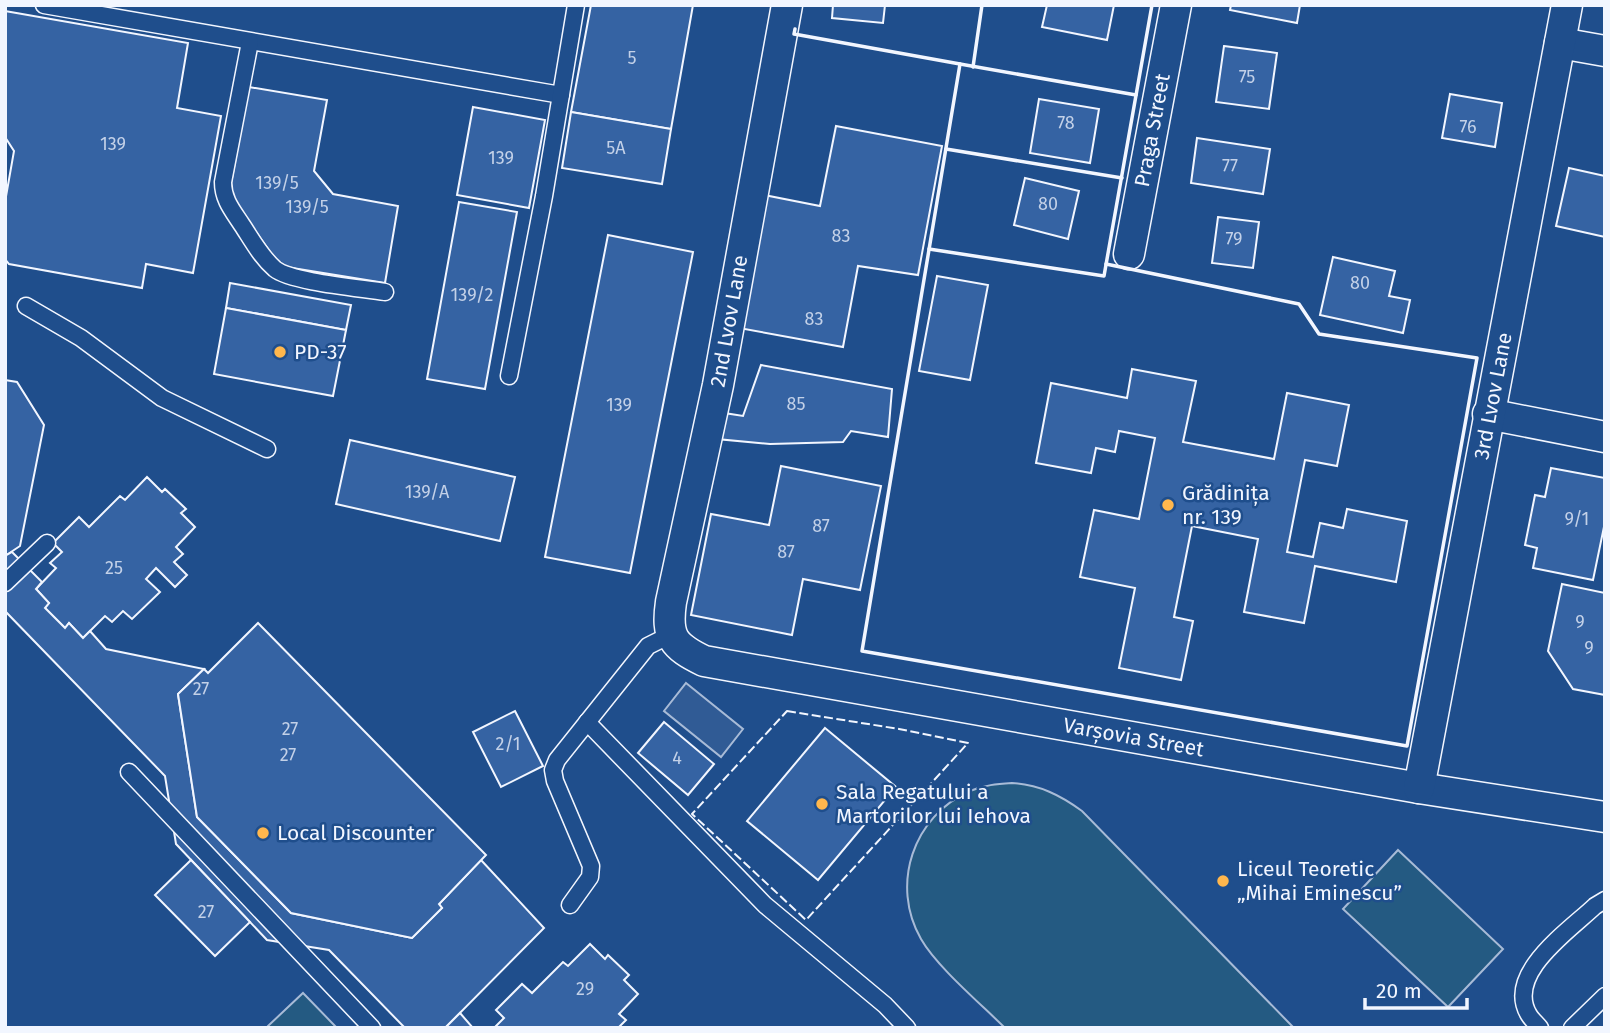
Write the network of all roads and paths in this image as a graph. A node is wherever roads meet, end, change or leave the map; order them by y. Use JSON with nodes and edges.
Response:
{"nodes":[{"id":1,"x":44,"y":5,"type":"edge"},
{"id":2,"x":576,"y":5,"type":"edge"},
{"id":3,"x":787,"y":5,"type":"edge"},
{"id":4,"x":1176,"y":5,"type":"edge"},
{"id":5,"x":1567,"y":5,"type":"edge"},
{"id":6,"x":250,"y":42,"type":"junction"},
{"id":7,"x":1560,"y":43,"type":"junction"},
{"id":8,"x":1605,"y":51,"type":"edge"},
{"id":9,"x":561,"y":95,"type":"junction"},
{"id":10,"x":1129,"y":254,"type":"dead end"},
{"id":11,"x":385,"y":292,"type":"dead end"},
{"id":12,"x":26,"y":306,"type":"dead end"},
{"id":13,"x":509,"y":376,"type":"dead end"},
{"id":14,"x":1488,"y":414,"type":"junction"},
{"id":15,"x":1605,"y":437,"type":"edge"},
{"id":16,"x":267,"y":449,"type":"dead end"},
{"id":17,"x":47,"y":543,"type":"dead end"},
{"id":18,"x":5,"y":583,"type":"edge"},
{"id":19,"x":672,"y":635,"type":"junction"},
{"id":20,"x":587,"y":722,"type":"junction"},
{"id":21,"x":129,"y":772,"type":"dead end"},
{"id":22,"x":1419,"y":788,"type":"junction"},
{"id":23,"x":1605,"y":817,"type":"edge"},
{"id":24,"x":1605,"y":900,"type":"edge"},
{"id":25,"x":570,"y":905,"type":"dead end"},
{"id":26,"x":1605,"y":996,"type":"edge"},
{"id":27,"x":372,"y":1028,"type":"edge"},
{"id":28,"x":907,"y":1028,"type":"edge"},
{"id":29,"x":1540,"y":1028,"type":"edge"},
{"id":30,"x":1572,"y":1028,"type":"edge"}],
"edges":[{"from":1,"to":6,"type":"lane"},
{"from":2,"to":9,"type":"lane"},
{"from":3,"to":19,"type":"street","name":"2nd Lvov Lane"},
{"from":4,"to":10,"type":"street","name":"Praga Street"},
{"from":5,"to":7,"type":"street","name":"3rd Lvov Lane"},
{"from":6,"to":9,"type":"lane"},
{"from":6,"to":11,"type":"lane"},
{"from":7,"to":8,"type":"street"},
{"from":7,"to":14,"type":"street","name":"3rd Lvov Lane"},
{"from":9,"to":13,"type":"lane"},
{"from":12,"to":16,"type":"lane"},
{"from":14,"to":15,"type":"street"},
{"from":14,"to":22,"type":"street","name":"3rd Lvov Lane"},
{"from":17,"to":18,"type":"lane"},
{"from":19,"to":20,"type":"lane"},
{"from":19,"to":22,"type":"street","name":"Varșovia Street"},
{"from":20,"to":25,"type":"lane"},
{"from":20,"to":28,"type":"lane"},
{"from":21,"to":27,"type":"lane"},
{"from":22,"to":23,"type":"street","name":"Varșovia Street"},
{"from":24,"to":29,"type":"lane"},
{"from":26,"to":30,"type":"lane"}]}
